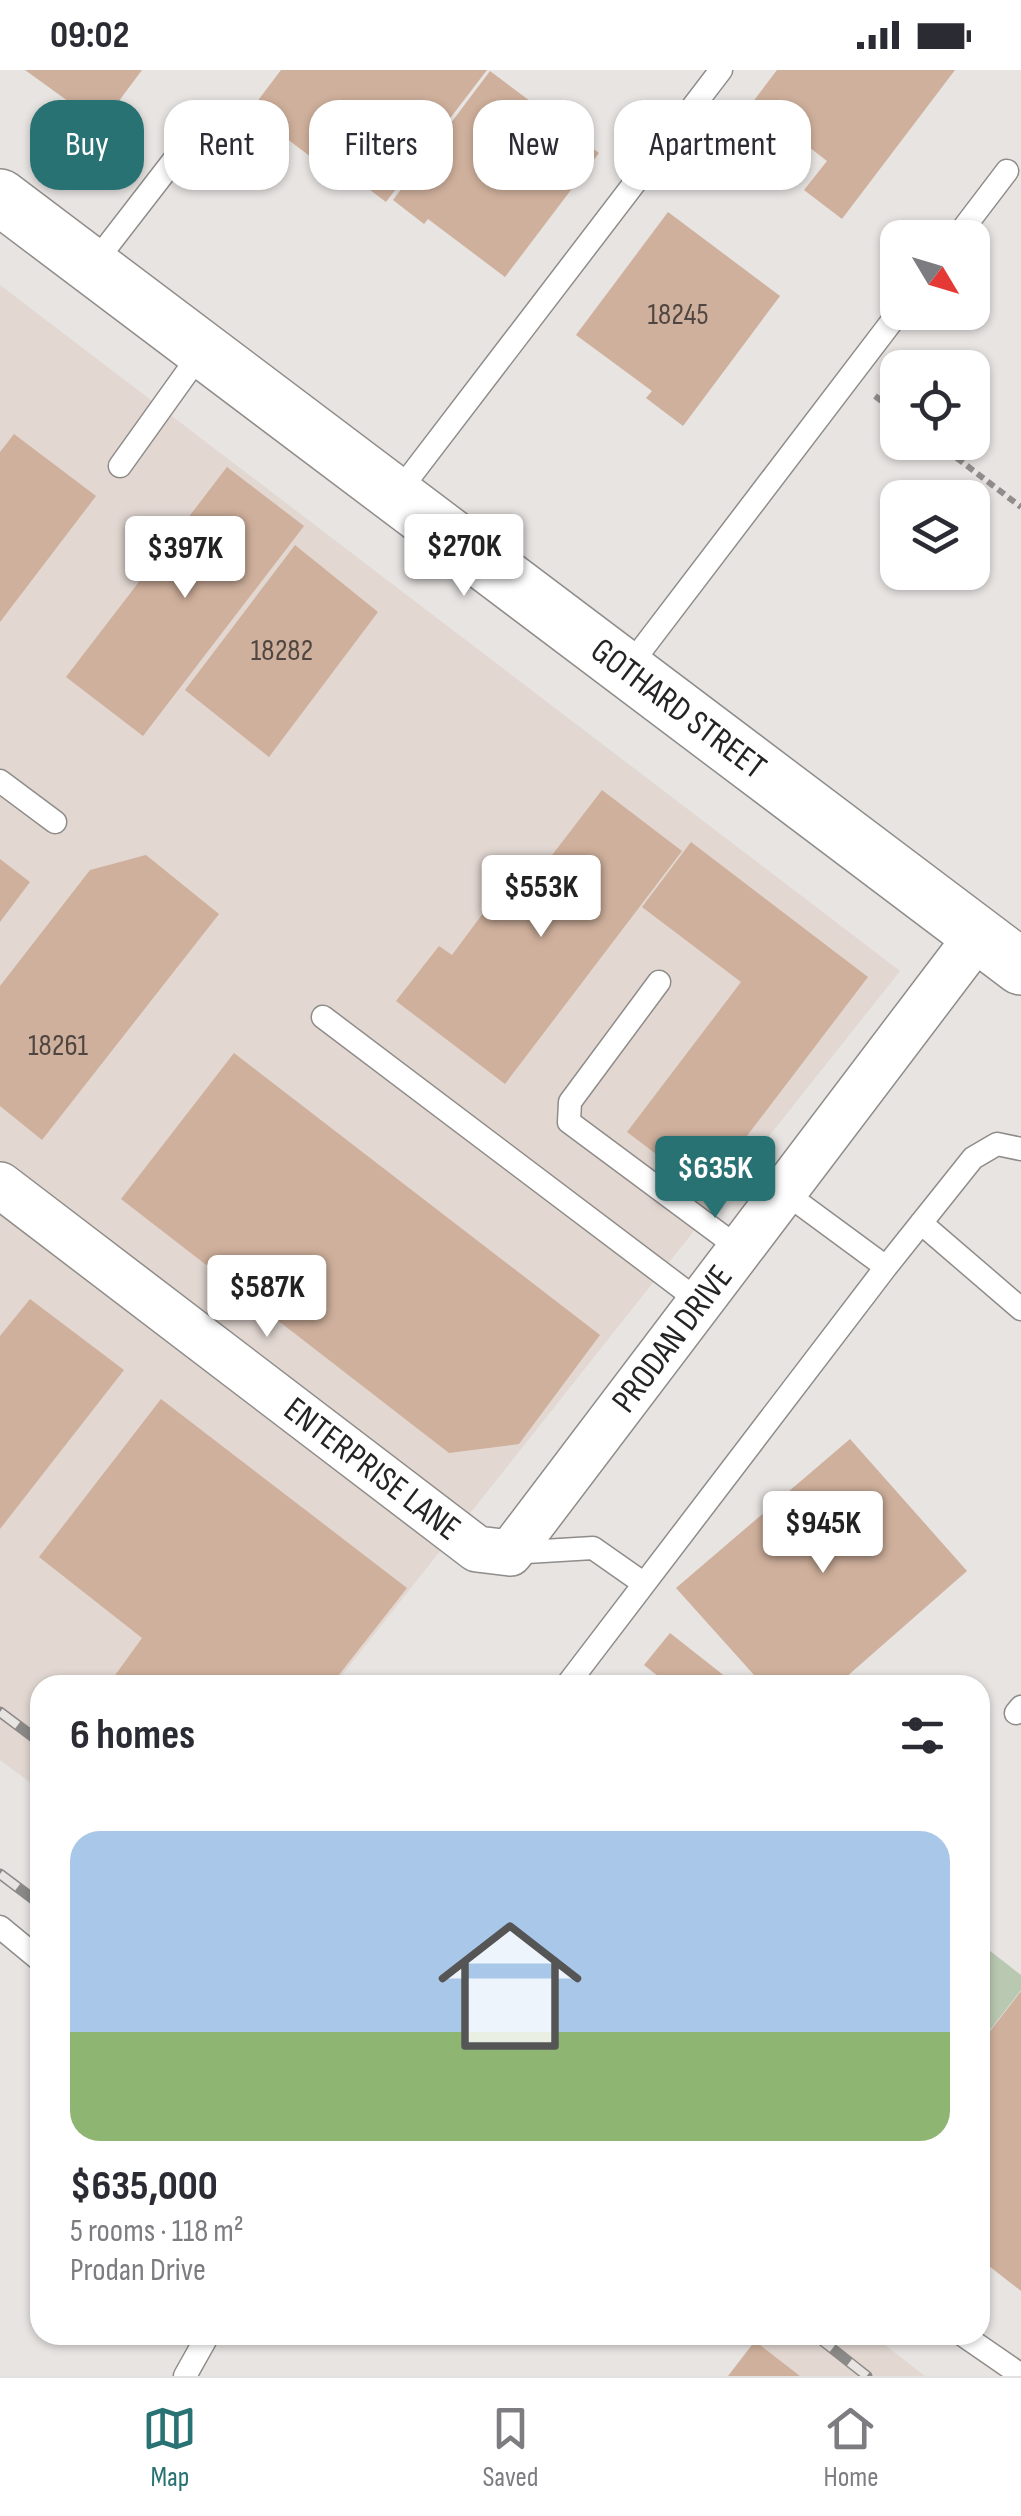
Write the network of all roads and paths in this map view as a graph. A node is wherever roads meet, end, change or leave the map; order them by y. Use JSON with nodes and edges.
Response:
{"nodes":[{"id":1,"x":721,"y":70,"type":"edge"},
{"id":2,"x":1007,"y":171,"type":"dead end"},
{"id":3,"x":164,"y":173,"type":"edge"},
{"id":4,"x":0,"y":197,"type":"edge"},
{"id":5,"x":970,"y":220,"type":"edge"},
{"id":6,"x":92,"y":266,"type":"junction"},
{"id":7,"x":884,"y":330,"type":"edge"},
{"id":8,"x":204,"y":350,"type":"junction"},
{"id":9,"x":959,"y":460,"type":"edge"},
{"id":10,"x":120,"y":466,"type":"dead end"},
{"id":11,"x":396,"y":495,"type":"junction"},
{"id":12,"x":1021,"y":508,"type":"edge"},
{"id":13,"x":626,"y":668,"type":"junction"},
{"id":14,"x":0,"y":782,"type":"edge"},
{"id":15,"x":54,"y":822,"type":"dead end"},
{"id":16,"x":979,"y":934,"type":"junction"},
{"id":17,"x":1021,"y":966,"type":"edge"},
{"id":18,"x":660,"y":982,"type":"dead end"},
{"id":19,"x":323,"y":1017,"type":"dead end"},
{"id":20,"x":1021,"y":1150,"type":"edge"},
{"id":21,"x":0,"y":1186,"type":"edge"},
{"id":22,"x":784,"y":1192,"type":"junction"},
{"id":23,"x":921,"y":1224,"type":"junction"},
{"id":24,"x":740,"y":1249,"type":"junction"},
{"id":25,"x":886,"y":1267,"type":"junction"},
{"id":26,"x":700,"y":1302,"type":"junction"},
{"id":27,"x":1021,"y":1310,"type":"edge"},
{"id":28,"x":510,"y":1553,"type":"junction"},
{"id":29,"x":643,"y":1583,"type":"junction"},
{"id":30,"x":575,"y":1675,"type":"edge"},
{"id":31,"x":0,"y":1927,"type":"edge"},
{"id":32,"x":30,"y":1952,"type":"edge"},
{"id":33,"x":202,"y":2345,"type":"edge"},
{"id":34,"x":978,"y":2345,"type":"edge"},
{"id":35,"x":1021,"y":2375,"type":"edge"},
{"id":36,"x":185,"y":2376,"type":"edge"}],
"edges":[{"from":1,"to":11,"type":"lane"},
{"from":2,"to":5,"type":"lane"},
{"from":3,"to":6,"type":"lane"},
{"from":4,"to":6,"type":"street","name":"GOTHARD STREET"},
{"from":6,"to":8,"type":"street","name":"GOTHARD STREET"},
{"from":7,"to":13,"type":"lane"},
{"from":8,"to":10,"type":"lane"},
{"from":8,"to":11,"type":"street","name":"GOTHARD STREET"},
{"from":9,"to":12,"type":"path"},
{"from":11,"to":13,"type":"street","name":"GOTHARD STREET"},
{"from":13,"to":16,"type":"street","name":"GOTHARD STREET"},
{"from":14,"to":15,"type":"lane"},
{"from":16,"to":17,"type":"street","name":"GOTHARD STREET"},
{"from":16,"to":22,"type":"street","name":"PRODAN DRIVE"},
{"from":18,"to":24,"type":"lane"},
{"from":19,"to":26,"type":"lane"},
{"from":20,"to":23,"type":"lane"},
{"from":21,"to":28,"type":"street","name":"ENTERPRISE LANE"},
{"from":22,"to":24,"type":"street","name":"PRODAN DRIVE"},
{"from":22,"to":25,"type":"lane"},
{"from":23,"to":25,"type":"lane"},
{"from":23,"to":27,"type":"lane"},
{"from":24,"to":26,"type":"street","name":"PRODAN DRIVE"},
{"from":25,"to":29,"type":"lane"},
{"from":26,"to":28,"type":"street","name":"PRODAN DRIVE"},
{"from":28,"to":29,"type":"lane"},
{"from":29,"to":30,"type":"lane"},
{"from":31,"to":32,"type":"lane"},
{"from":33,"to":36,"type":"lane"},
{"from":34,"to":35,"type":"lane"}]}
